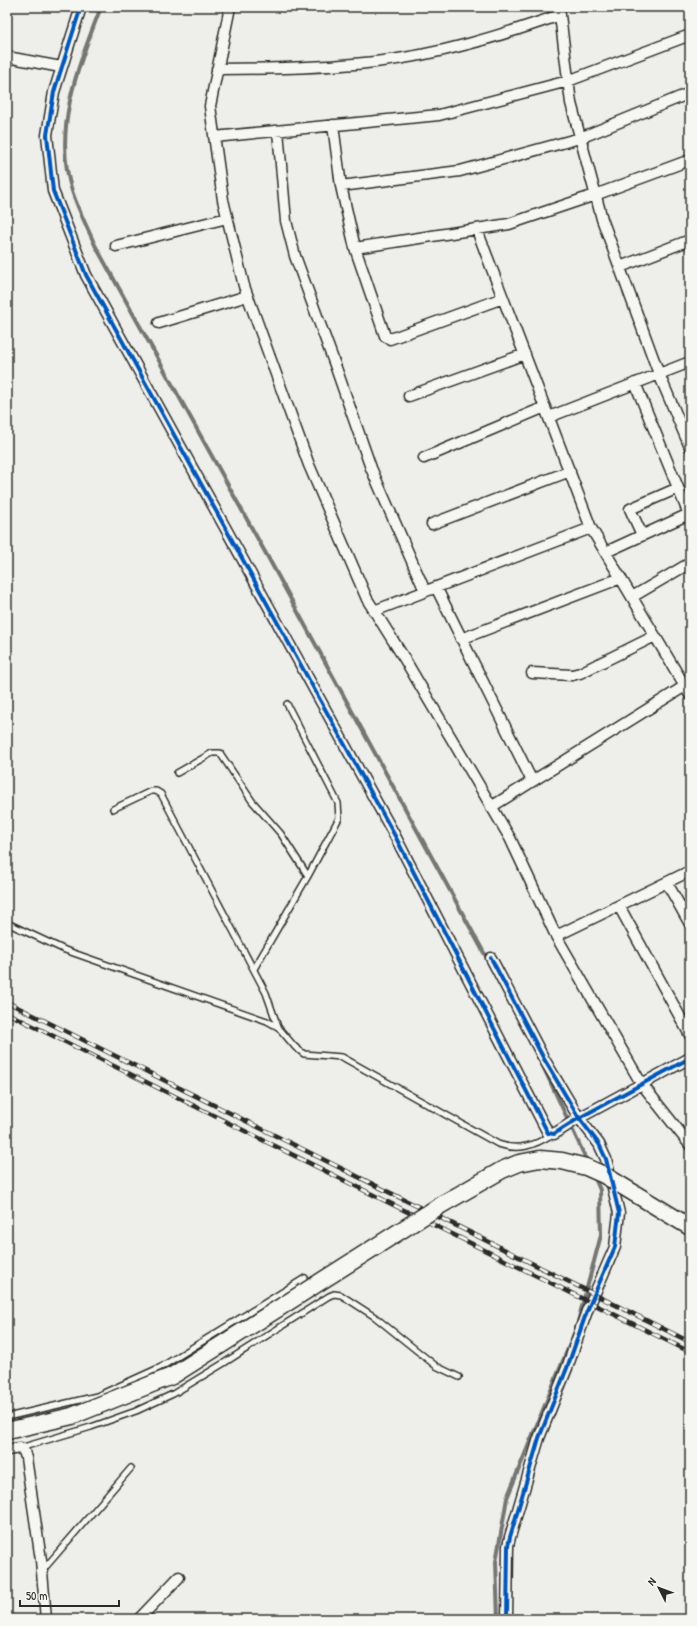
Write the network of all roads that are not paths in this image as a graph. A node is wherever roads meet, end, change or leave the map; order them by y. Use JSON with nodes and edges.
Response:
{"nodes":[{"id":1,"x":80,"y":7,"type":"edge"},
{"id":2,"x":230,"y":7,"type":"edge"},
{"id":3,"x":560,"y":11,"type":"edge"},
{"id":4,"x":690,"y":35,"type":"edge"},
{"id":5,"x":7,"y":57,"type":"edge"},
{"id":6,"x":61,"y":67,"type":"junction"},
{"id":7,"x":217,"y":69,"type":"junction"},
{"id":8,"x":568,"y":81,"type":"junction"},
{"id":9,"x":690,"y":93,"type":"edge"},
{"id":10,"x":333,"y":125,"type":"junction"},
{"id":11,"x":278,"y":131,"type":"junction"},
{"id":12,"x":214,"y":137,"type":"junction"},
{"id":13,"x":580,"y":138,"type":"junction"},
{"id":14,"x":690,"y":160,"type":"edge"},
{"id":15,"x":341,"y":186,"type":"junction"},
{"id":16,"x":595,"y":195,"type":"junction"},
{"id":17,"x":227,"y":218,"type":"junction"},
{"id":18,"x":477,"y":230,"type":"junction"},
{"id":19,"x":690,"y":240,"type":"edge"},
{"id":20,"x":116,"y":246,"type":"dead end"},
{"id":21,"x":355,"y":248,"type":"junction"},
{"id":22,"x":620,"y":267,"type":"junction"},
{"id":23,"x":248,"y":296,"type":"junction"},
{"id":24,"x":503,"y":298,"type":"junction"},
{"id":25,"x":159,"y":323,"type":"dead end"},
{"id":26,"x":525,"y":354,"type":"junction"},
{"id":27,"x":690,"y":362,"type":"edge"},
{"id":28,"x":660,"y":374,"type":"junction"},
{"id":29,"x":635,"y":383,"type":"junction"},
{"id":30,"x":409,"y":396,"type":"dead end"},
{"id":31,"x":545,"y":407,"type":"junction"},
{"id":32,"x":549,"y":417,"type":"junction"},
{"id":33,"x":690,"y":446,"type":"edge"},
{"id":34,"x":424,"y":458,"type":"dead end"},
{"id":35,"x":570,"y":471,"type":"junction"},
{"id":36,"x":678,"y":488,"type":"junction"},
{"id":37,"x":689,"y":515,"type":"edge"},
{"id":38,"x":432,"y":524,"type":"dead end"},
{"id":39,"x":591,"y":528,"type":"junction"},
{"id":40,"x":642,"y":535,"type":"junction"},
{"id":41,"x":606,"y":552,"type":"junction"},
{"id":42,"x":690,"y":563,"type":"edge"},
{"id":43,"x":621,"y":578,"type":"junction"},
{"id":44,"x":436,"y":587,"type":"junction"},
{"id":45,"x":425,"y":591,"type":"junction"},
{"id":46,"x":632,"y":598,"type":"junction"},
{"id":47,"x":374,"y":611,"type":"junction"},
{"id":48,"x":655,"y":636,"type":"junction"},
{"id":49,"x":462,"y":639,"type":"junction"},
{"id":50,"x":532,"y":674,"type":"dead end"},
{"id":51,"x":687,"y":690,"type":"edge"},
{"id":52,"x":287,"y":704,"type":"dead end"},
{"id":53,"x":177,"y":773,"type":"dead end"},
{"id":54,"x":532,"y":781,"type":"junction"},
{"id":55,"x":491,"y":807,"type":"junction"},
{"id":56,"x":113,"y":809,"type":"dead end"},
{"id":57,"x":690,"y":872,"type":"edge"},
{"id":58,"x":308,"y":876,"type":"junction"},
{"id":59,"x":667,"y":883,"type":"junction"},
{"id":60,"x":619,"y":906,"type":"junction"},
{"id":61,"x":7,"y":923,"type":"edge"},
{"id":62,"x":690,"y":924,"type":"edge"},
{"id":63,"x":556,"y":936,"type":"junction"},
{"id":64,"x":491,"y":958,"type":"dead end"},
{"id":65,"x":254,"y":969,"type":"junction"},
{"id":66,"x":278,"y":1027,"type":"junction"},
{"id":67,"x":690,"y":1035,"type":"edge"},
{"id":68,"x":690,"y":1058,"type":"edge"},
{"id":69,"x":642,"y":1083,"type":"junction"},
{"id":70,"x":576,"y":1120,"type":"junction"},
{"id":71,"x":551,"y":1135,"type":"junction"},
{"id":72,"x":688,"y":1140,"type":"edge"},
{"id":73,"x":690,"y":1227,"type":"edge"},
{"id":74,"x":304,"y":1278,"type":"dead end"},
{"id":75,"x":458,"y":1377,"type":"dead end"},
{"id":76,"x":7,"y":1416,"type":"edge"},
{"id":77,"x":7,"y":1431,"type":"edge"},
{"id":78,"x":20,"y":1448,"type":"junction"},
{"id":79,"x":7,"y":1450,"type":"edge"},
{"id":80,"x":131,"y":1468,"type":"dead end"},
{"id":81,"x":42,"y":1571,"type":"junction"},
{"id":82,"x":179,"y":1577,"type":"dead end"},
{"id":83,"x":46,"y":1619,"type":"edge"},
{"id":84,"x":139,"y":1619,"type":"edge"},
{"id":85,"x":507,"y":1619,"type":"edge"}],
"edges":[{"from":1,"to":6,"type":"street"},
{"from":2,"to":7,"type":"street"},
{"from":3,"to":7,"type":"street"},
{"from":3,"to":8,"type":"street"},
{"from":4,"to":8,"type":"street"},
{"from":5,"to":6,"type":"street"},
{"from":6,"to":71,"type":"street"},
{"from":7,"to":12,"type":"street"},
{"from":8,"to":10,"type":"street"},
{"from":8,"to":13,"type":"street"},
{"from":9,"to":13,"type":"street"},
{"from":10,"to":11,"type":"street"},
{"from":10,"to":15,"type":"street"},
{"from":11,"to":12,"type":"street"},
{"from":11,"to":45,"type":"street"},
{"from":12,"to":17,"type":"street"},
{"from":13,"to":15,"type":"street"},
{"from":13,"to":16,"type":"street"},
{"from":14,"to":16,"type":"street"},
{"from":15,"to":21,"type":"street"},
{"from":16,"to":18,"type":"street"},
{"from":16,"to":22,"type":"street"},
{"from":17,"to":20,"type":"street"},
{"from":17,"to":23,"type":"street"},
{"from":18,"to":21,"type":"street"},
{"from":18,"to":24,"type":"street"},
{"from":19,"to":22,"type":"street"},
{"from":21,"to":24,"type":"street"},
{"from":22,"to":28,"type":"street"},
{"from":23,"to":25,"type":"street"},
{"from":23,"to":47,"type":"street"},
{"from":24,"to":26,"type":"street"},
{"from":26,"to":30,"type":"street"},
{"from":26,"to":31,"type":"street"},
{"from":27,"to":28,"type":"street"},
{"from":28,"to":29,"type":"street"},
{"from":28,"to":33,"type":"street"},
{"from":29,"to":32,"type":"street"},
{"from":29,"to":36,"type":"street"},
{"from":31,"to":32,"type":"street"},
{"from":31,"to":34,"type":"street"},
{"from":32,"to":35,"type":"street"},
{"from":35,"to":38,"type":"street"},
{"from":35,"to":39,"type":"street"},
{"from":36,"to":37,"type":"street"},
{"from":36,"to":40,"type":"street"},
{"from":37,"to":40,"type":"street"},
{"from":39,"to":41,"type":"street"},
{"from":39,"to":44,"type":"street"},
{"from":40,"to":41,"type":"street"},
{"from":41,"to":43,"type":"street"},
{"from":42,"to":46,"type":"street"},
{"from":43,"to":46,"type":"street"},
{"from":43,"to":49,"type":"street"},
{"from":44,"to":45,"type":"street"},
{"from":44,"to":49,"type":"street"},
{"from":45,"to":47,"type":"street"},
{"from":46,"to":48,"type":"street"},
{"from":47,"to":55,"type":"street"},
{"from":48,"to":50,"type":"street"},
{"from":48,"to":51,"type":"street"},
{"from":49,"to":54,"type":"street"},
{"from":51,"to":54,"type":"street"},
{"from":52,"to":58,"type":"lane"},
{"from":53,"to":58,"type":"lane"},
{"from":54,"to":55,"type":"street"},
{"from":55,"to":63,"type":"street"},
{"from":56,"to":65,"type":"lane"},
{"from":57,"to":59,"type":"street"},
{"from":58,"to":65,"type":"lane"},
{"from":59,"to":60,"type":"street"},
{"from":59,"to":62,"type":"street"},
{"from":60,"to":63,"type":"street"},
{"from":60,"to":67,"type":"street"},
{"from":61,"to":66,"type":"lane"},
{"from":63,"to":69,"type":"street"},
{"from":64,"to":70,"type":"street"},
{"from":65,"to":66,"type":"lane"},
{"from":66,"to":71,"type":"lane"},
{"from":68,"to":69,"type":"street"},
{"from":69,"to":70,"type":"street"},
{"from":69,"to":72,"type":"street"},
{"from":70,"to":71,"type":"street"},
{"from":70,"to":85,"type":"street"},
{"from":73,"to":77,"type":"main road","bridge":true},
{"from":74,"to":76,"type":"lane"},
{"from":75,"to":78,"type":"lane"},
{"from":78,"to":79,"type":"street"},
{"from":78,"to":81,"type":"street"},
{"from":80,"to":81,"type":"lane"},
{"from":81,"to":83,"type":"street"},
{"from":82,"to":84,"type":"street"}]}
